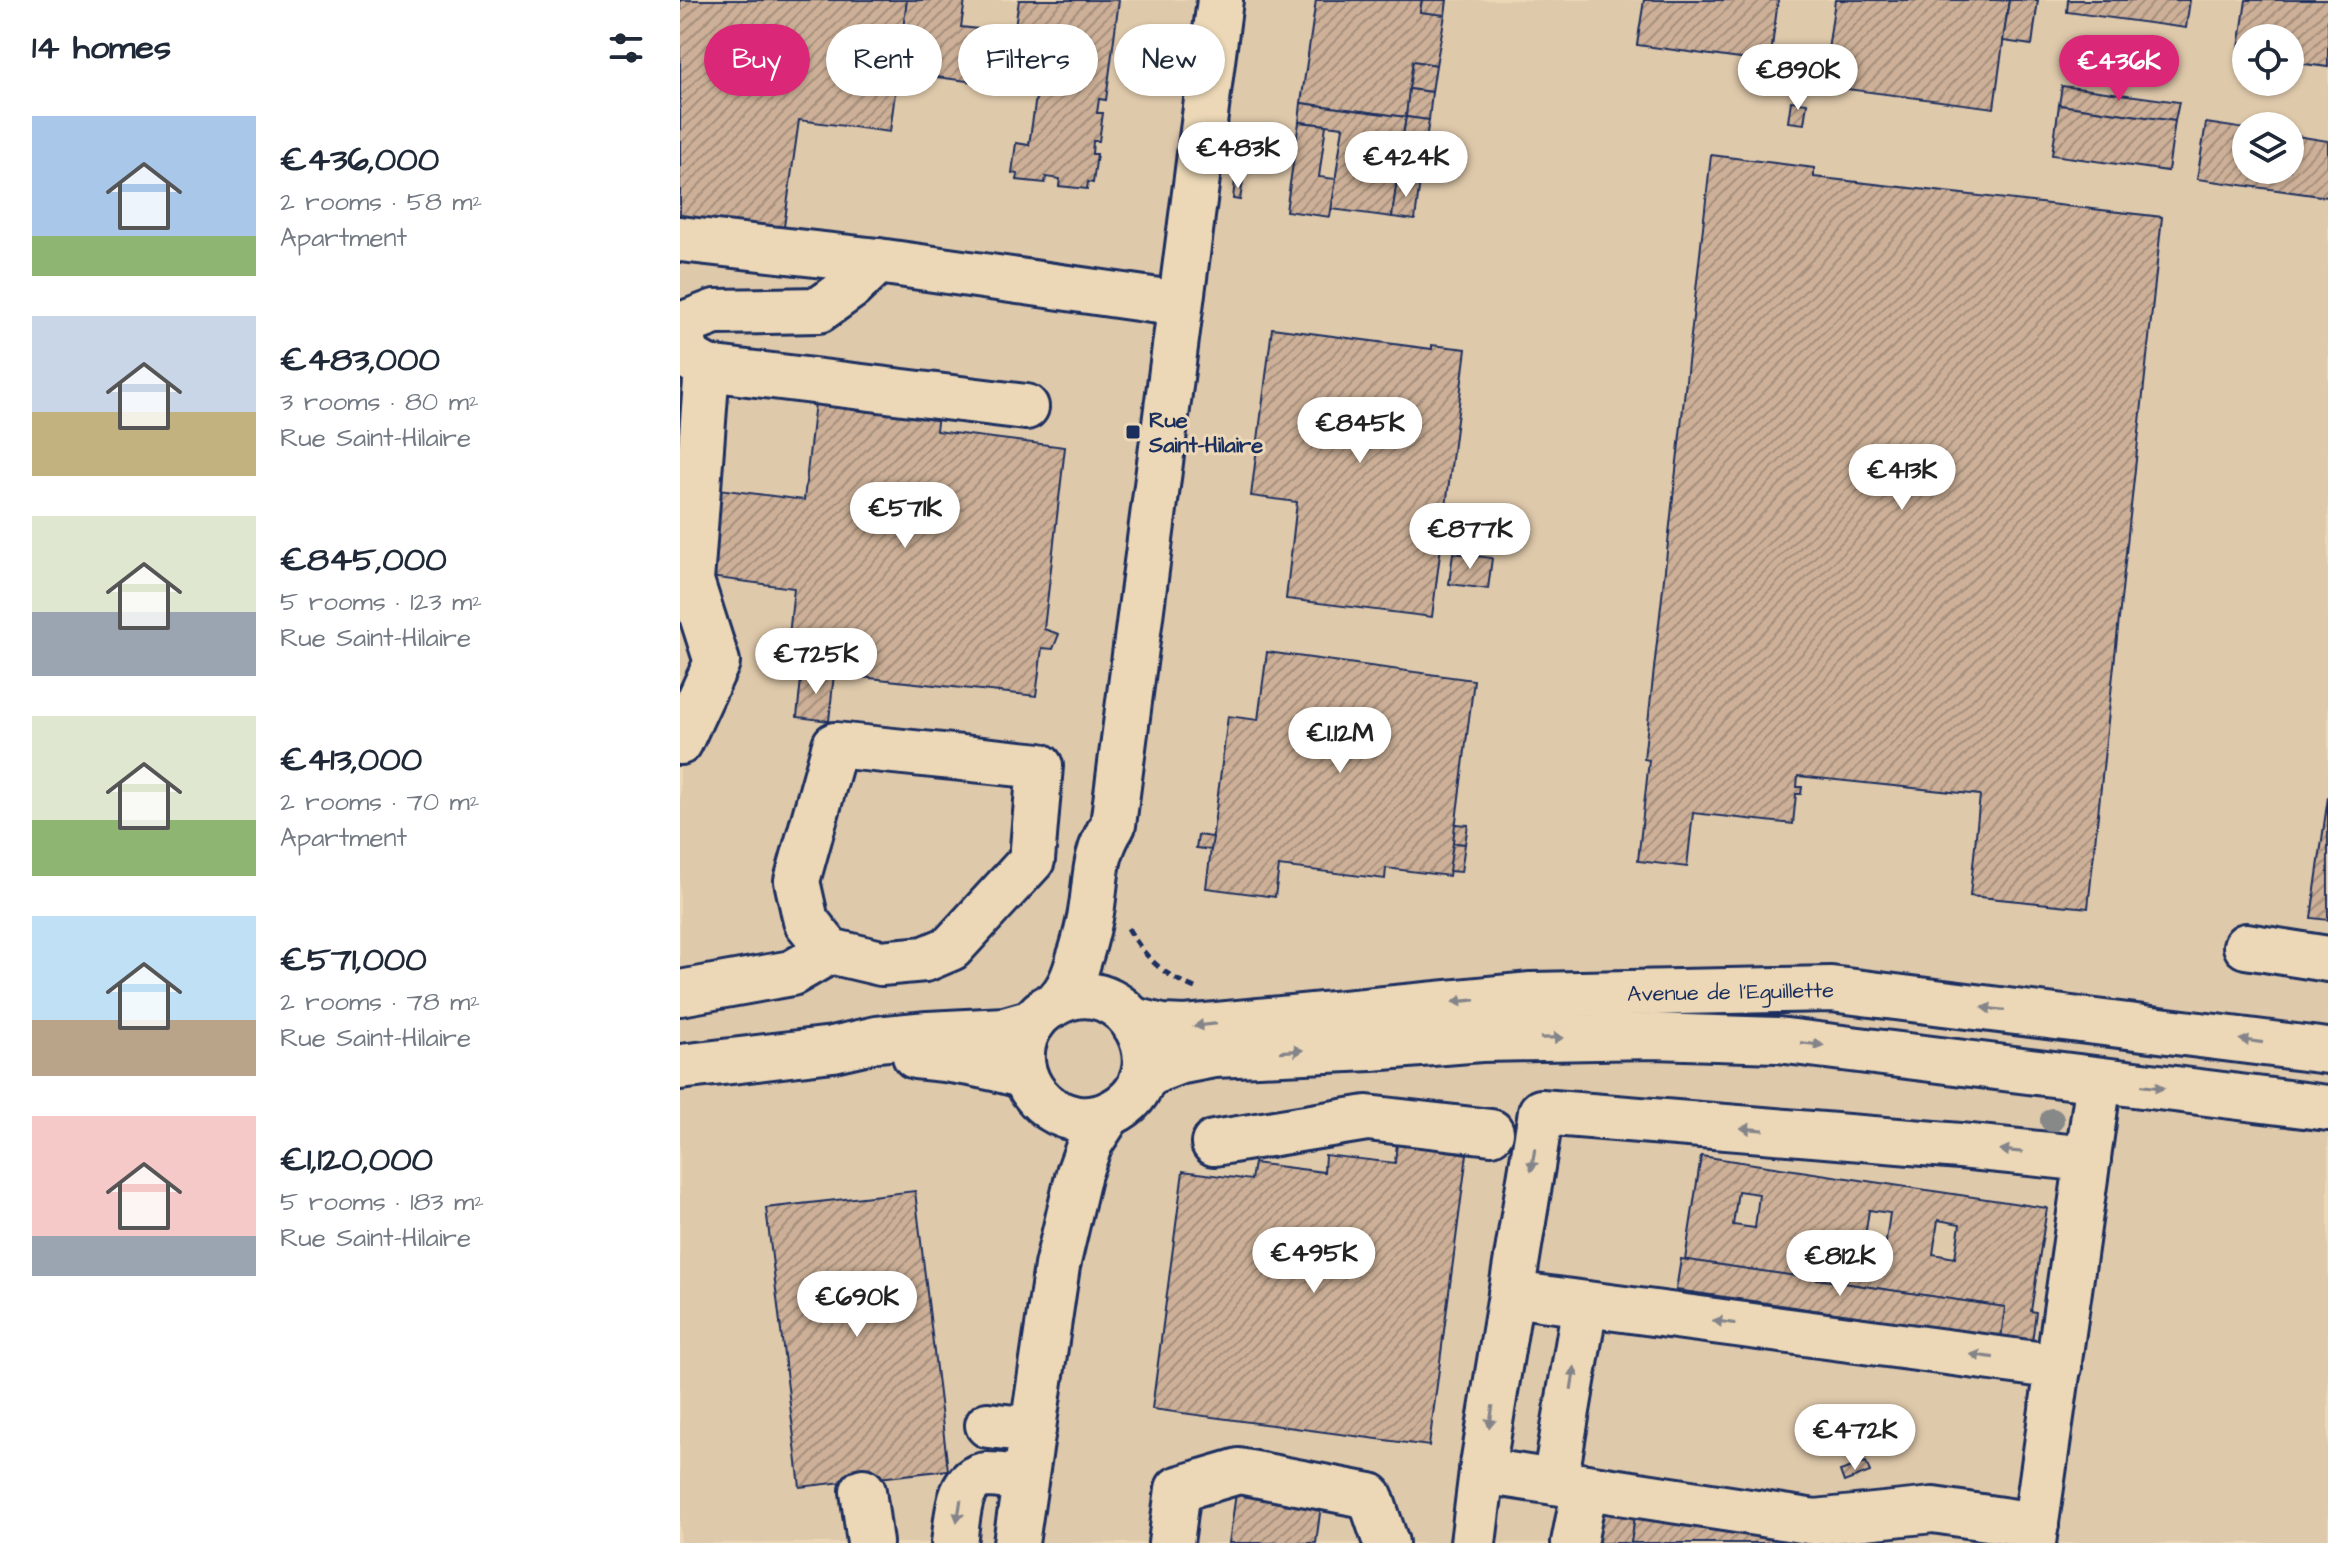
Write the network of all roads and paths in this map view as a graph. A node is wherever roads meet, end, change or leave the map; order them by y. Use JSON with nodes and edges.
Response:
{"nodes":[{"id":1,"x":1220,"y":0,"type":"edge"},
{"id":2,"x":680,"y":239,"type":"edge"},
{"id":3,"x":878,"y":261,"type":"junction"},
{"id":4,"x":1180,"y":304,"type":"junction"},
{"id":5,"x":707,"y":368,"type":"junction"},
{"id":6,"x":1026,"y":407,"type":"dead end"},
{"id":7,"x":680,"y":742,"type":"edge"},
{"id":8,"x":1113,"y":825,"type":"junction"},
{"id":9,"x":2246,"y":946,"type":"dead end"},
{"id":10,"x":830,"y":951,"type":"junction"},
{"id":11,"x":2328,"y":959,"type":"edge"},
{"id":12,"x":680,"y":993,"type":"edge"},
{"id":13,"x":1045,"y":1012,"type":"junction"},
{"id":14,"x":1130,"y":1017,"type":"junction"},
{"id":15,"x":1371,"y":1048,"type":"junction"},
{"id":16,"x":833,"y":1049,"type":"junction"},
{"id":17,"x":2328,"y":1051,"type":"edge"},
{"id":18,"x":680,"y":1067,"type":"edge"},
{"id":19,"x":1142,"y":1079,"type":"junction"},
{"id":20,"x":2099,"y":1080,"type":"junction"},
{"id":21,"x":1038,"y":1093,"type":"junction"},
{"id":22,"x":2328,"y":1108,"type":"edge"},
{"id":23,"x":1109,"y":1114,"type":"junction"},
{"id":24,"x":1367,"y":1118,"type":"junction"},
{"id":25,"x":1491,"y":1132,"type":"dead end"},
{"id":26,"x":1214,"y":1143,"type":"dead end"},
{"id":27,"x":2088,"y":1159,"type":"junction"},
{"id":28,"x":1057,"y":1266,"type":"junction"},
{"id":29,"x":1511,"y":1294,"type":"junction"},
{"id":30,"x":1585,"y":1304,"type":"junction"},
{"id":31,"x":2059,"y":1367,"type":"junction"},
{"id":32,"x":988,"y":1425,"type":"dead end"},
{"id":33,"x":1033,"y":1430,"type":"junction"},
{"id":34,"x":1482,"y":1471,"type":"junction"},
{"id":35,"x":1025,"y":1479,"type":"junction"},
{"id":36,"x":1570,"y":1484,"type":"junction"},
{"id":37,"x":863,"y":1491,"type":"dead end"},
{"id":38,"x":2035,"y":1534,"type":"edge"},
{"id":39,"x":870,"y":1543,"type":"edge"},
{"id":40,"x":954,"y":1543,"type":"edge"},
{"id":41,"x":1016,"y":1543,"type":"edge"},
{"id":42,"x":1171,"y":1543,"type":"edge"},
{"id":43,"x":1386,"y":1543,"type":"edge"},
{"id":44,"x":1473,"y":1543,"type":"edge"},
{"id":45,"x":1574,"y":1543,"type":"edge"}],
"edges":[{"from":1,"to":4,"type":"street"},
{"from":2,"to":3,"type":"street"},
{"from":3,"to":4,"type":"street"},
{"from":3,"to":5,"type":"street"},
{"from":4,"to":8,"type":"street"},
{"from":5,"to":6,"type":"street"},
{"from":5,"to":7,"type":"street"},
{"from":8,"to":13,"type":"street"},
{"from":8,"to":14,"type":"street"},
{"from":9,"to":11,"type":"street"},
{"from":10,"to":10,"type":"street"},
{"from":10,"to":12,"type":"street"},
{"from":13,"to":14,"type":"street"},
{"from":13,"to":16,"type":"street"},
{"from":13,"to":21,"type":"street"},
{"from":17,"to":14,"type":"street","name":"Avenue de l'Eguillette","one_way":true},
{"from":14,"to":19,"type":"street"},
{"from":19,"to":15,"type":"street","name":"Avenue de l'Eguillette","one_way":true},
{"from":15,"to":20,"type":"street","name":"Avenue de l'Eguillette","one_way":true},
{"from":15,"to":24,"type":"street"},
{"from":16,"to":18,"type":"street"},
{"from":16,"to":21,"type":"street"},
{"from":19,"to":23,"type":"street"},
{"from":20,"to":22,"type":"street","name":"Avenue de l'Eguillette","one_way":true},
{"from":20,"to":27,"type":"street"},
{"from":21,"to":23,"type":"street"},
{"from":21,"to":28,"type":"street"},
{"from":23,"to":28,"type":"street"},
{"from":24,"to":25,"type":"street"},
{"from":24,"to":26,"type":"street"},
{"from":27,"to":29,"type":"street","one_way":true},
{"from":27,"to":31,"type":"street"},
{"from":28,"to":33,"type":"street"},
{"from":29,"to":30,"type":"street"},
{"from":29,"to":34,"type":"street","one_way":true},
{"from":31,"to":30,"type":"street","one_way":true},
{"from":36,"to":30,"type":"street","one_way":true},
{"from":31,"to":38,"type":"street"},
{"from":32,"to":33,"type":"street"},
{"from":33,"to":35,"type":"street"},
{"from":34,"to":36,"type":"street"},
{"from":34,"to":44,"type":"street"},
{"from":35,"to":40,"type":"street","one_way":true},
{"from":35,"to":41,"type":"street"},
{"from":36,"to":38,"type":"street"},
{"from":36,"to":45,"type":"street"},
{"from":37,"to":39,"type":"street"},
{"from":42,"to":43,"type":"street"}]}
